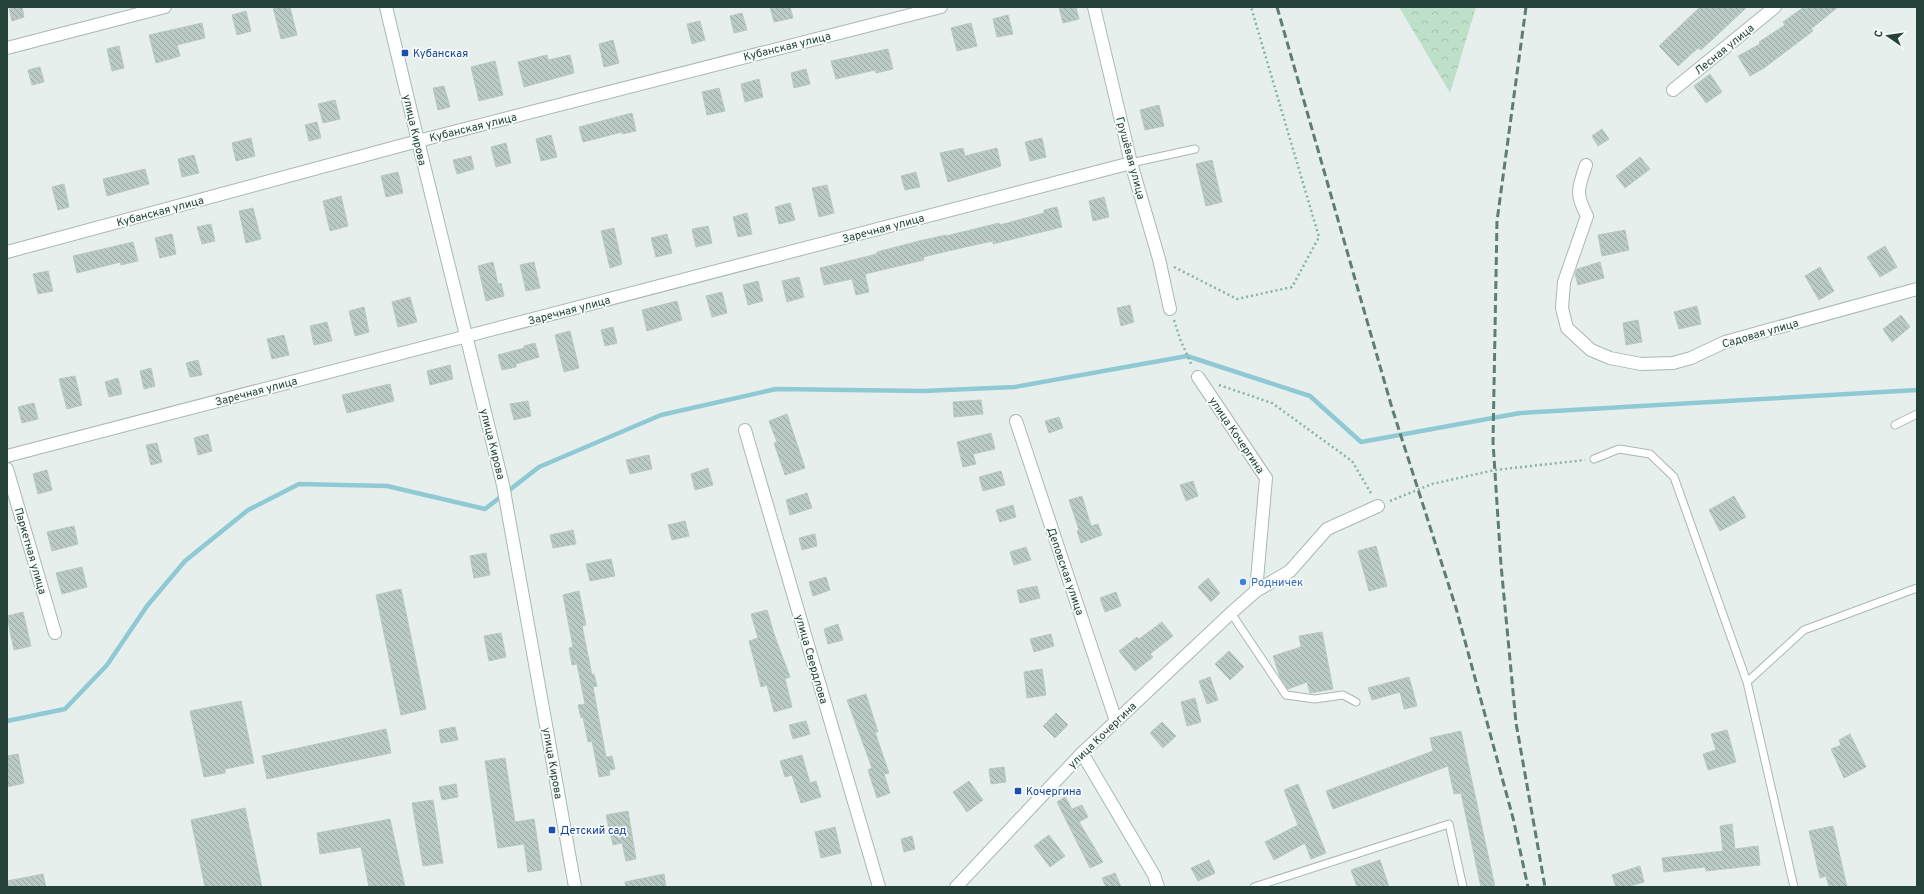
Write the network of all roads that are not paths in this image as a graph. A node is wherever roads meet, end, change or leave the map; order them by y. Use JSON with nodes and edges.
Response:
{"nodes":[{"id":1,"x":166,"y":7,"type":"edge"},
{"id":2,"x":386,"y":7,"type":"edge"},
{"id":3,"x":941,"y":7,"type":"edge"},
{"id":4,"x":1094,"y":7,"type":"edge"},
{"id":5,"x":1775,"y":7,"type":"edge"},
{"id":6,"x":7,"y":48,"type":"edge"},
{"id":7,"x":1673,"y":90,"type":"dead end"},
{"id":8,"x":418,"y":141,"type":"junction"},
{"id":9,"x":1195,"y":149,"type":"dead end"},
{"id":10,"x":1131,"y":163,"type":"junction"},
{"id":11,"x":1586,"y":165,"type":"dead end"},
{"id":12,"x":7,"y":252,"type":"edge"},
{"id":13,"x":1917,"y":289,"type":"edge"},
{"id":14,"x":1170,"y":309,"type":"road end"},
{"id":15,"x":467,"y":336,"type":"junction"},
{"id":16,"x":1198,"y":377,"type":"road end"},
{"id":17,"x":1917,"y":414,"type":"edge"},
{"id":18,"x":1016,"y":420,"type":"dead end"},
{"id":19,"x":1895,"y":424,"type":"dead end"},
{"id":20,"x":745,"y":430,"type":"dead end"},
{"id":21,"x":7,"y":456,"type":"edge"},
{"id":22,"x":1594,"y":459,"type":"road end"},
{"id":23,"x":7,"y":469,"type":"edge"},
{"id":24,"x":1378,"y":506,"type":"road end"},
{"id":25,"x":1917,"y":588,"type":"edge"},
{"id":26,"x":1256,"y":592,"type":"junction"},
{"id":27,"x":1231,"y":613,"type":"junction"},
{"id":28,"x":55,"y":633,"type":"dead end"},
{"id":29,"x":1747,"y":682,"type":"junction"},
{"id":30,"x":1356,"y":702,"type":"dead end"},
{"id":31,"x":1116,"y":721,"type":"junction"},
{"id":32,"x":1082,"y":753,"type":"junction"},
{"id":33,"x":575,"y":887,"type":"edge"},
{"id":34,"x":879,"y":887,"type":"edge"},
{"id":35,"x":956,"y":887,"type":"edge"},
{"id":36,"x":1158,"y":887,"type":"edge"},
{"id":37,"x":1254,"y":887,"type":"edge"},
{"id":38,"x":1463,"y":887,"type":"edge"},
{"id":39,"x":1794,"y":887,"type":"edge"}],
"edges":[{"from":1,"to":6,"type":"street"},
{"from":2,"to":8,"type":"street","name":"улица Кирова"},
{"from":3,"to":8,"type":"street","name":"Кубанская улица"},
{"from":4,"to":10,"type":"street","name":"Грушёвая улица"},
{"from":5,"to":7,"type":"street","name":"Лесная улица"},
{"from":8,"to":12,"type":"street","name":"Кубанская улица"},
{"from":8,"to":15,"type":"street","name":"улица Кирова"},
{"from":9,"to":10,"type":"lane"},
{"from":10,"to":14,"type":"street","name":"Грушёвая улица"},
{"from":10,"to":15,"type":"street","name":"Заречная улица"},
{"from":11,"to":13,"type":"street","name":"Садовая улица"},
{"from":15,"to":21,"type":"street","name":"Заречная улица"},
{"from":15,"to":33,"type":"street","name":"улица Кирова"},
{"from":16,"to":26,"type":"street","name":"улица Кочергина"},
{"from":17,"to":19,"type":"lane"},
{"from":18,"to":31,"type":"street","name":"Деповская улица"},
{"from":20,"to":34,"type":"street","name":"улица Свердлова"},
{"from":22,"to":29,"type":"lane"},
{"from":23,"to":28,"type":"street","name":"Паркетная улица"},
{"from":24,"to":26,"type":"street","name":"улица Кочергина"},
{"from":25,"to":29,"type":"lane"},
{"from":26,"to":27,"type":"street","name":"улица Кочергина"},
{"from":27,"to":30,"type":"lane"},
{"from":27,"to":31,"type":"street","name":"улица Кочергина"},
{"from":29,"to":39,"type":"lane"},
{"from":31,"to":32,"type":"street","name":"улица Кочергина"},
{"from":32,"to":35,"type":"street","name":"улица Кочергина"},
{"from":32,"to":36,"type":"street"},
{"from":37,"to":38,"type":"lane"}]}
